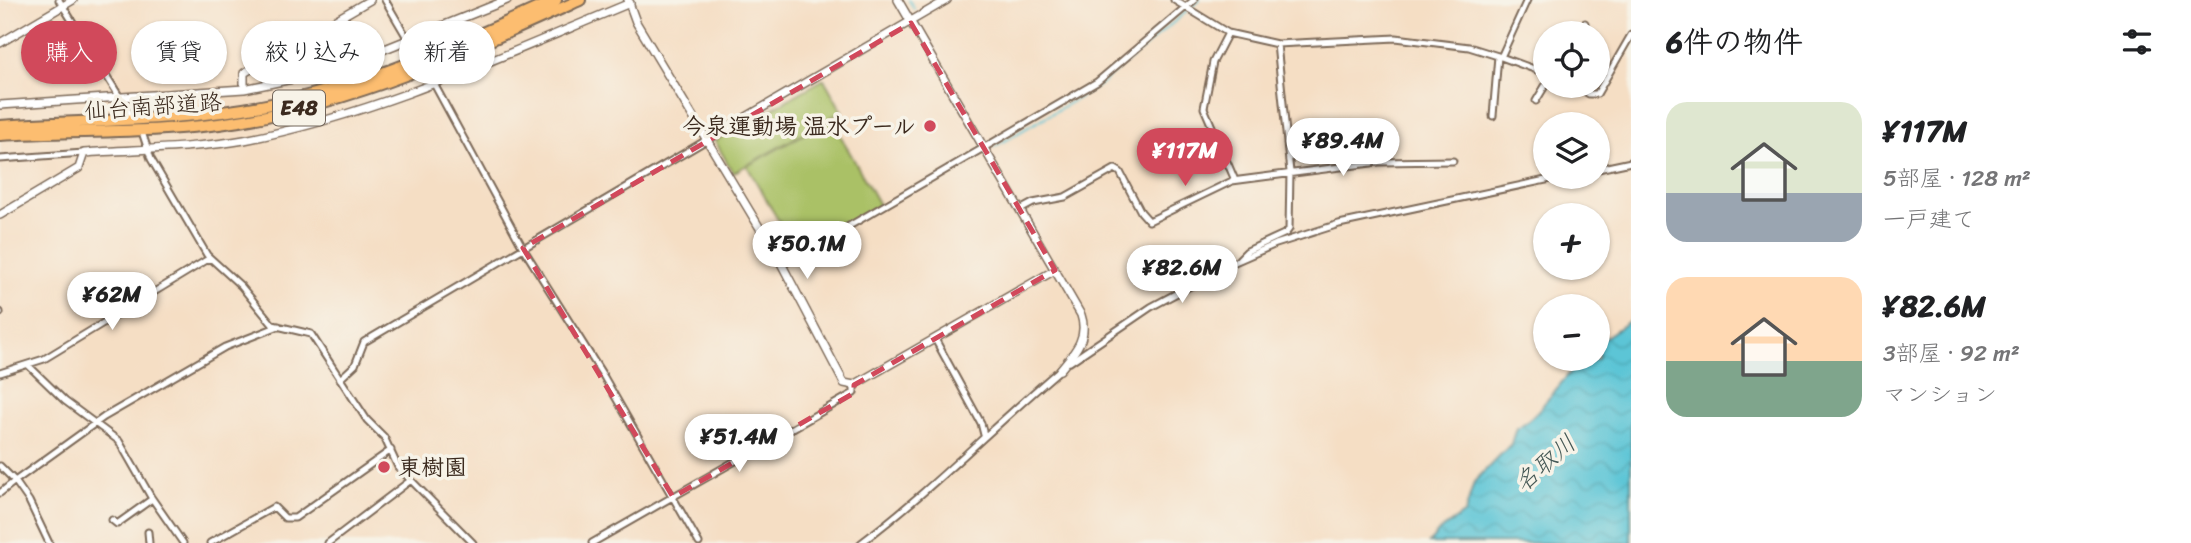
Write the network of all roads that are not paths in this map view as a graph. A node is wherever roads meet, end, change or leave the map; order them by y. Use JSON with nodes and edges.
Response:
{"nodes":[{"id":1,"x":73,"y":0,"type":"edge"},
{"id":2,"x":370,"y":0,"type":"edge"},
{"id":3,"x":385,"y":0,"type":"edge"},
{"id":4,"x":507,"y":0,"type":"edge"},
{"id":5,"x":556,"y":0,"type":"edge"},
{"id":6,"x":580,"y":0,"type":"edge"},
{"id":7,"x":898,"y":0,"type":"edge"},
{"id":8,"x":947,"y":0,"type":"edge"},
{"id":9,"x":1174,"y":0,"type":"edge"},
{"id":10,"x":1194,"y":0,"type":"edge"},
{"id":11,"x":1527,"y":0,"type":"edge"},
{"id":12,"x":631,"y":1,"type":"edge"},
{"id":13,"x":61,"y":3,"type":"edge"},
{"id":14,"x":1189,"y":9,"type":"junction"},
{"id":15,"x":455,"y":21,"type":"edge"},
{"id":16,"x":911,"y":23,"type":"junction"},
{"id":17,"x":399,"y":24,"type":"edge"},
{"id":18,"x":1228,"y":33,"type":"junction"},
{"id":19,"x":1631,"y":35,"type":"edge"},
{"id":20,"x":0,"y":43,"type":"edge"},
{"id":21,"x":399,"y":43,"type":"edge"},
{"id":22,"x":1277,"y":44,"type":"junction"},
{"id":23,"x":1499,"y":57,"type":"junction"},
{"id":24,"x":495,"y":58,"type":"edge"},
{"id":25,"x":1533,"y":69,"type":"edge"},
{"id":26,"x":1610,"y":71,"type":"edge"},
{"id":27,"x":433,"y":84,"type":"edge"},
{"id":28,"x":437,"y":84,"type":"edge"},
{"id":29,"x":244,"y":89,"type":"junction"},
{"id":30,"x":1538,"y":98,"type":"edge"},
{"id":31,"x":121,"y":99,"type":"junction"},
{"id":32,"x":1536,"y":101,"type":"dead end"},
{"id":33,"x":0,"y":105,"type":"edge"},
{"id":34,"x":131,"y":115,"type":"dead end"},
{"id":35,"x":1493,"y":116,"type":"dead end"},
{"id":36,"x":0,"y":126,"type":"edge"},
{"id":37,"x":0,"y":135,"type":"edge"},
{"id":38,"x":143,"y":135,"type":"dead end"},
{"id":39,"x":705,"y":141,"type":"junction"},
{"id":40,"x":983,"y":147,"type":"junction"},
{"id":41,"x":149,"y":148,"type":"junction"},
{"id":42,"x":84,"y":153,"type":"junction"},
{"id":43,"x":0,"y":159,"type":"edge"},
{"id":44,"x":1453,"y":162,"type":"dead end"},
{"id":45,"x":1631,"y":162,"type":"edge"},
{"id":46,"x":1610,"y":166,"type":"edge"},
{"id":47,"x":1290,"y":172,"type":"junction"},
{"id":48,"x":1232,"y":181,"type":"junction"},
{"id":49,"x":1533,"y":183,"type":"edge"},
{"id":50,"x":1022,"y":209,"type":"junction"},
{"id":51,"x":0,"y":215,"type":"edge"},
{"id":52,"x":523,"y":248,"type":"junction"},
{"id":53,"x":210,"y":258,"type":"junction"},
{"id":54,"x":1238,"y":260,"type":"junction"},
{"id":55,"x":782,"y":265,"type":"junction"},
{"id":56,"x":1055,"y":270,"type":"junction"},
{"id":57,"x":281,"y":325,"type":"junction"},
{"id":58,"x":935,"y":339,"type":"junction"},
{"id":59,"x":29,"y":366,"type":"junction"},
{"id":60,"x":1060,"y":370,"type":"junction"},
{"id":61,"x":0,"y":373,"type":"edge"},
{"id":62,"x":340,"y":379,"type":"junction"},
{"id":63,"x":854,"y":385,"type":"junction"},
{"id":64,"x":98,"y":423,"type":"junction"},
{"id":65,"x":984,"y":435,"type":"junction"},
{"id":66,"x":391,"y":450,"type":"junction"},
{"id":67,"x":0,"y":466,"type":"edge"},
{"id":68,"x":411,"y":480,"type":"junction"},
{"id":69,"x":15,"y":481,"type":"junction"},
{"id":70,"x":0,"y":493,"type":"edge"},
{"id":71,"x":673,"y":497,"type":"junction"},
{"id":72,"x":152,"y":499,"type":"junction"},
{"id":73,"x":112,"y":520,"type":"dead end"},
{"id":74,"x":148,"y":531,"type":"dead end"},
{"id":75,"x":49,"y":543,"type":"edge"},
{"id":76,"x":149,"y":543,"type":"edge"},
{"id":77,"x":183,"y":543,"type":"edge"},
{"id":78,"x":211,"y":543,"type":"edge"},
{"id":79,"x":328,"y":543,"type":"edge"},
{"id":80,"x":473,"y":543,"type":"edge"},
{"id":81,"x":592,"y":543,"type":"edge"},
{"id":82,"x":699,"y":543,"type":"edge"},
{"id":83,"x":861,"y":543,"type":"edge"}],
"edges":[{"from":1,"to":13,"type":"street"},
{"from":2,"to":29,"type":"street"},
{"from":3,"to":17,"type":"street"},
{"from":4,"to":15,"type":"street"},
{"from":5,"to":36,"type":"highway","name":"仙台南部道路","number":"E48"},
{"from":6,"to":37,"type":"highway","name":"仙台南部道路","number":"E48"},
{"from":7,"to":16,"type":"street"},
{"from":8,"to":16,"type":"street"},
{"from":9,"to":14,"type":"street"},
{"from":10,"to":14,"type":"street"},
{"from":11,"to":23,"type":"street"},
{"from":12,"to":24,"type":"street"},
{"from":12,"to":39,"type":"street"},
{"from":13,"to":20,"type":"street"},
{"from":13,"to":31,"type":"street"},
{"from":14,"to":18,"type":"street"},
{"from":14,"to":40,"type":"street"},
{"from":16,"to":39,"type":"street"},
{"from":16,"to":40,"type":"street"},
{"from":18,"to":22,"type":"street"},
{"from":18,"to":48,"type":"street"},
{"from":19,"to":26,"type":"street"},
{"from":21,"to":29,"type":"street"},
{"from":22,"to":23,"type":"street"},
{"from":22,"to":47,"type":"street"},
{"from":23,"to":25,"type":"street"},
{"from":23,"to":35,"type":"street"},
{"from":27,"to":41,"type":"street"},
{"from":28,"to":52,"type":"street"},
{"from":29,"to":31,"type":"street"},
{"from":30,"to":32,"type":"street"},
{"from":31,"to":33,"type":"street"},
{"from":31,"to":34,"type":"street"},
{"from":38,"to":41,"type":"street"},
{"from":39,"to":52,"type":"street"},
{"from":39,"to":55,"type":"street"},
{"from":40,"to":50,"type":"street"},
{"from":40,"to":55,"type":"street"},
{"from":41,"to":42,"type":"street"},
{"from":41,"to":53,"type":"street"},
{"from":42,"to":43,"type":"street"},
{"from":42,"to":51,"type":"street"},
{"from":44,"to":47,"type":"street"},
{"from":45,"to":46,"type":"street"},
{"from":47,"to":48,"type":"street"},
{"from":47,"to":54,"type":"street"},
{"from":48,"to":50,"type":"street"},
{"from":49,"to":54,"type":"street"},
{"from":50,"to":56,"type":"street"},
{"from":52,"to":62,"type":"street"},
{"from":52,"to":71,"type":"street"},
{"from":53,"to":57,"type":"street"},
{"from":53,"to":59,"type":"street"},
{"from":54,"to":60,"type":"street"},
{"from":55,"to":63,"type":"street"},
{"from":56,"to":58,"type":"street"},
{"from":56,"to":60,"type":"street"},
{"from":57,"to":62,"type":"street"},
{"from":57,"to":64,"type":"street"},
{"from":58,"to":63,"type":"street"},
{"from":58,"to":65,"type":"street"},
{"from":59,"to":61,"type":"street"},
{"from":59,"to":64,"type":"street"},
{"from":60,"to":65,"type":"street"},
{"from":62,"to":66,"type":"street"},
{"from":63,"to":71,"type":"street"},
{"from":64,"to":69,"type":"street"},
{"from":64,"to":72,"type":"street"},
{"from":65,"to":83,"type":"street"},
{"from":66,"to":68,"type":"street"},
{"from":66,"to":78,"type":"street"},
{"from":67,"to":69,"type":"street"},
{"from":68,"to":79,"type":"street"},
{"from":68,"to":80,"type":"street"},
{"from":69,"to":70,"type":"street"},
{"from":69,"to":75,"type":"street"},
{"from":71,"to":81,"type":"street"},
{"from":71,"to":82,"type":"street"},
{"from":72,"to":73,"type":"street"},
{"from":72,"to":77,"type":"street"},
{"from":74,"to":76,"type":"street"}]}
